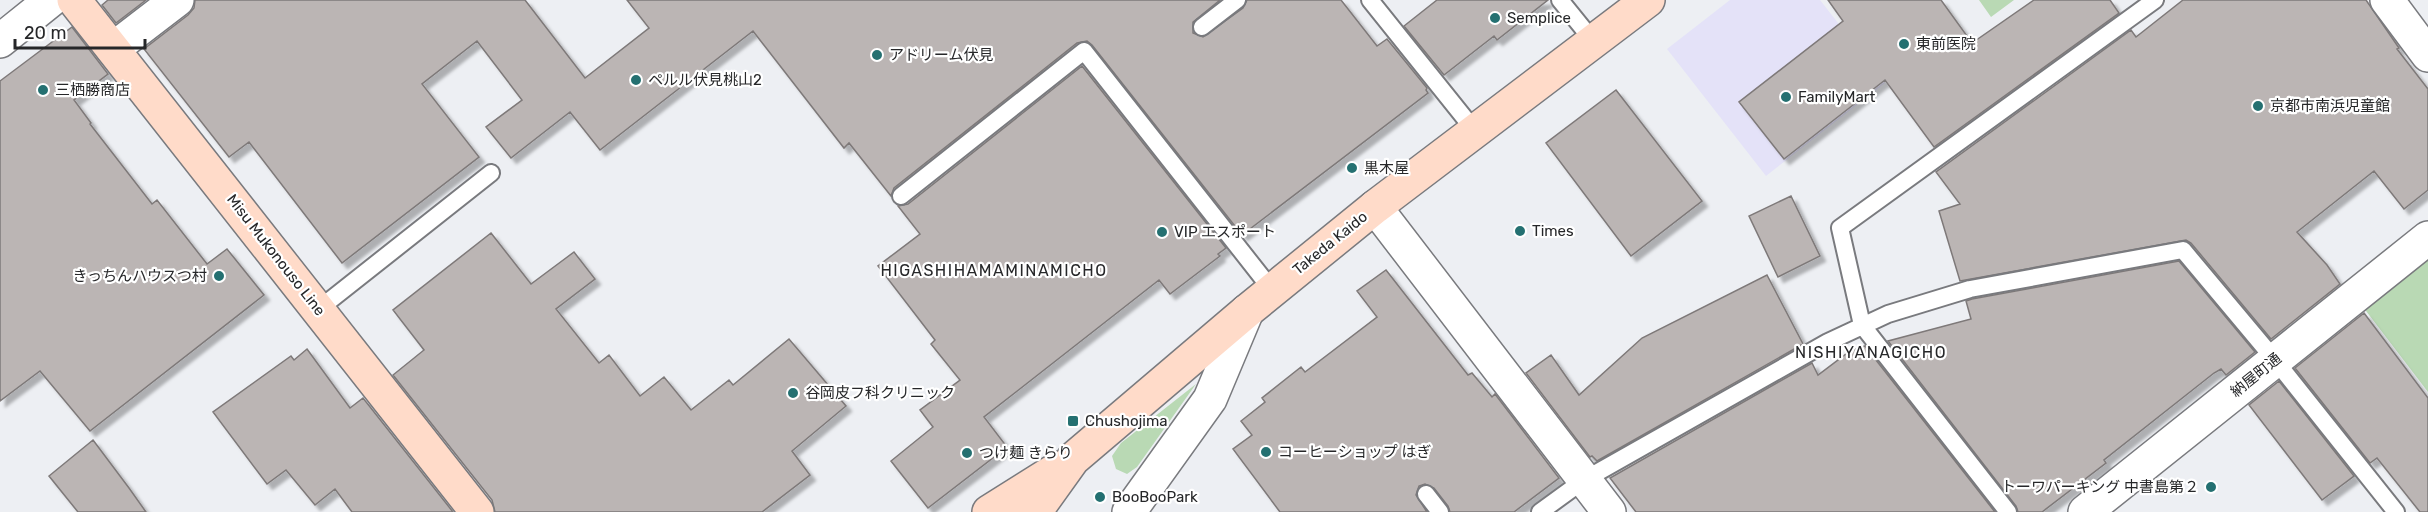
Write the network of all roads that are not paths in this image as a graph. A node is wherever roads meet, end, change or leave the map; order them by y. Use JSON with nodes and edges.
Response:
{"nodes":[{"id":1,"x":51,"y":0,"type":"edge"},
{"id":2,"x":74,"y":0,"type":"edge"},
{"id":3,"x":177,"y":0,"type":"edge"},
{"id":4,"x":1237,"y":0,"type":"edge"},
{"id":5,"x":1370,"y":0,"type":"edge"},
{"id":6,"x":1560,"y":0,"type":"edge"},
{"id":7,"x":1648,"y":0,"type":"edge"},
{"id":8,"x":2155,"y":0,"type":"edge"},
{"id":9,"x":2386,"y":0,"type":"edge"},
{"id":10,"x":1202,"y":27,"type":"dead end"},
{"id":11,"x":0,"y":41,"type":"edge"},
{"id":12,"x":1594,"y":42,"type":"junction"},
{"id":13,"x":113,"y":49,"type":"junction"},
{"id":14,"x":2428,"y":55,"type":"edge"},
{"id":15,"x":1475,"y":131,"type":"junction"},
{"id":16,"x":491,"y":173,"type":"dead end"},
{"id":17,"x":901,"y":196,"type":"dead end"},
{"id":18,"x":1375,"y":207,"type":"junction"},
{"id":19,"x":2428,"y":238,"type":"edge"},
{"id":20,"x":1272,"y":290,"type":"junction"},
{"id":21,"x":319,"y":309,"type":"junction"},
{"id":22,"x":1247,"y":311,"type":"junction"},
{"id":23,"x":1862,"y":325,"type":"junction"},
{"id":24,"x":2275,"y":360,"type":"junction"},
{"id":25,"x":1073,"y":459,"type":"junction"},
{"id":26,"x":1584,"y":480,"type":"junction"},
{"id":27,"x":1426,"y":494,"type":"dead end"},
{"id":28,"x":1140,"y":507,"type":"edge"},
{"id":29,"x":477,"y":512,"type":"edge"},
{"id":30,"x":989,"y":512,"type":"edge"},
{"id":31,"x":1035,"y":512,"type":"edge"},
{"id":32,"x":1440,"y":512,"type":"edge"},
{"id":33,"x":1540,"y":512,"type":"edge"},
{"id":34,"x":1609,"y":512,"type":"edge"},
{"id":35,"x":2008,"y":512,"type":"edge"},
{"id":36,"x":2085,"y":512,"type":"edge"},
{"id":37,"x":2396,"y":512,"type":"edge"}],
"edges":[{"from":1,"to":11,"type":"street"},
{"from":2,"to":13,"type":"main road","name":"Misu Mukonouso Line"},
{"from":3,"to":13,"type":"street"},
{"from":4,"to":10,"type":"lane"},
{"from":5,"to":15,"type":"lane"},
{"from":6,"to":12,"type":"lane"},
{"from":7,"to":12,"type":"main road","name":"Takeda Kaido"},
{"from":8,"to":23,"type":"lane"},
{"from":9,"to":14,"type":"street"},
{"from":12,"to":15,"type":"main road","name":"Takeda Kaido"},
{"from":13,"to":21,"type":"main road","name":"Misu Mukonouso Line"},
{"from":15,"to":18,"type":"main road","name":"Takeda Kaido"},
{"from":16,"to":21,"type":"lane"},
{"from":17,"to":20,"type":"lane"},
{"from":18,"to":20,"type":"main road","name":"Takeda Kaido"},
{"from":18,"to":26,"type":"street"},
{"from":19,"to":24,"type":"street","name":"納屋町通"},
{"from":20,"to":22,"type":"main road","name":"Takeda Kaido"},
{"from":21,"to":29,"type":"main road","name":"Misu Mukonouso Line"},
{"from":22,"to":25,"type":"main road","name":"Takeda Kaido"},
{"from":22,"to":28,"type":"street"},
{"from":23,"to":24,"type":"lane"},
{"from":23,"to":26,"type":"lane"},
{"from":23,"to":35,"type":"lane"},
{"from":24,"to":36,"type":"street","name":"納屋町通"},
{"from":24,"to":37,"type":"lane"},
{"from":25,"to":30,"type":"main road"},
{"from":25,"to":31,"type":"main road","name":"Takeda Kaido"},
{"from":26,"to":33,"type":"lane"},
{"from":26,"to":34,"type":"street"},
{"from":27,"to":32,"type":"lane"}]}
